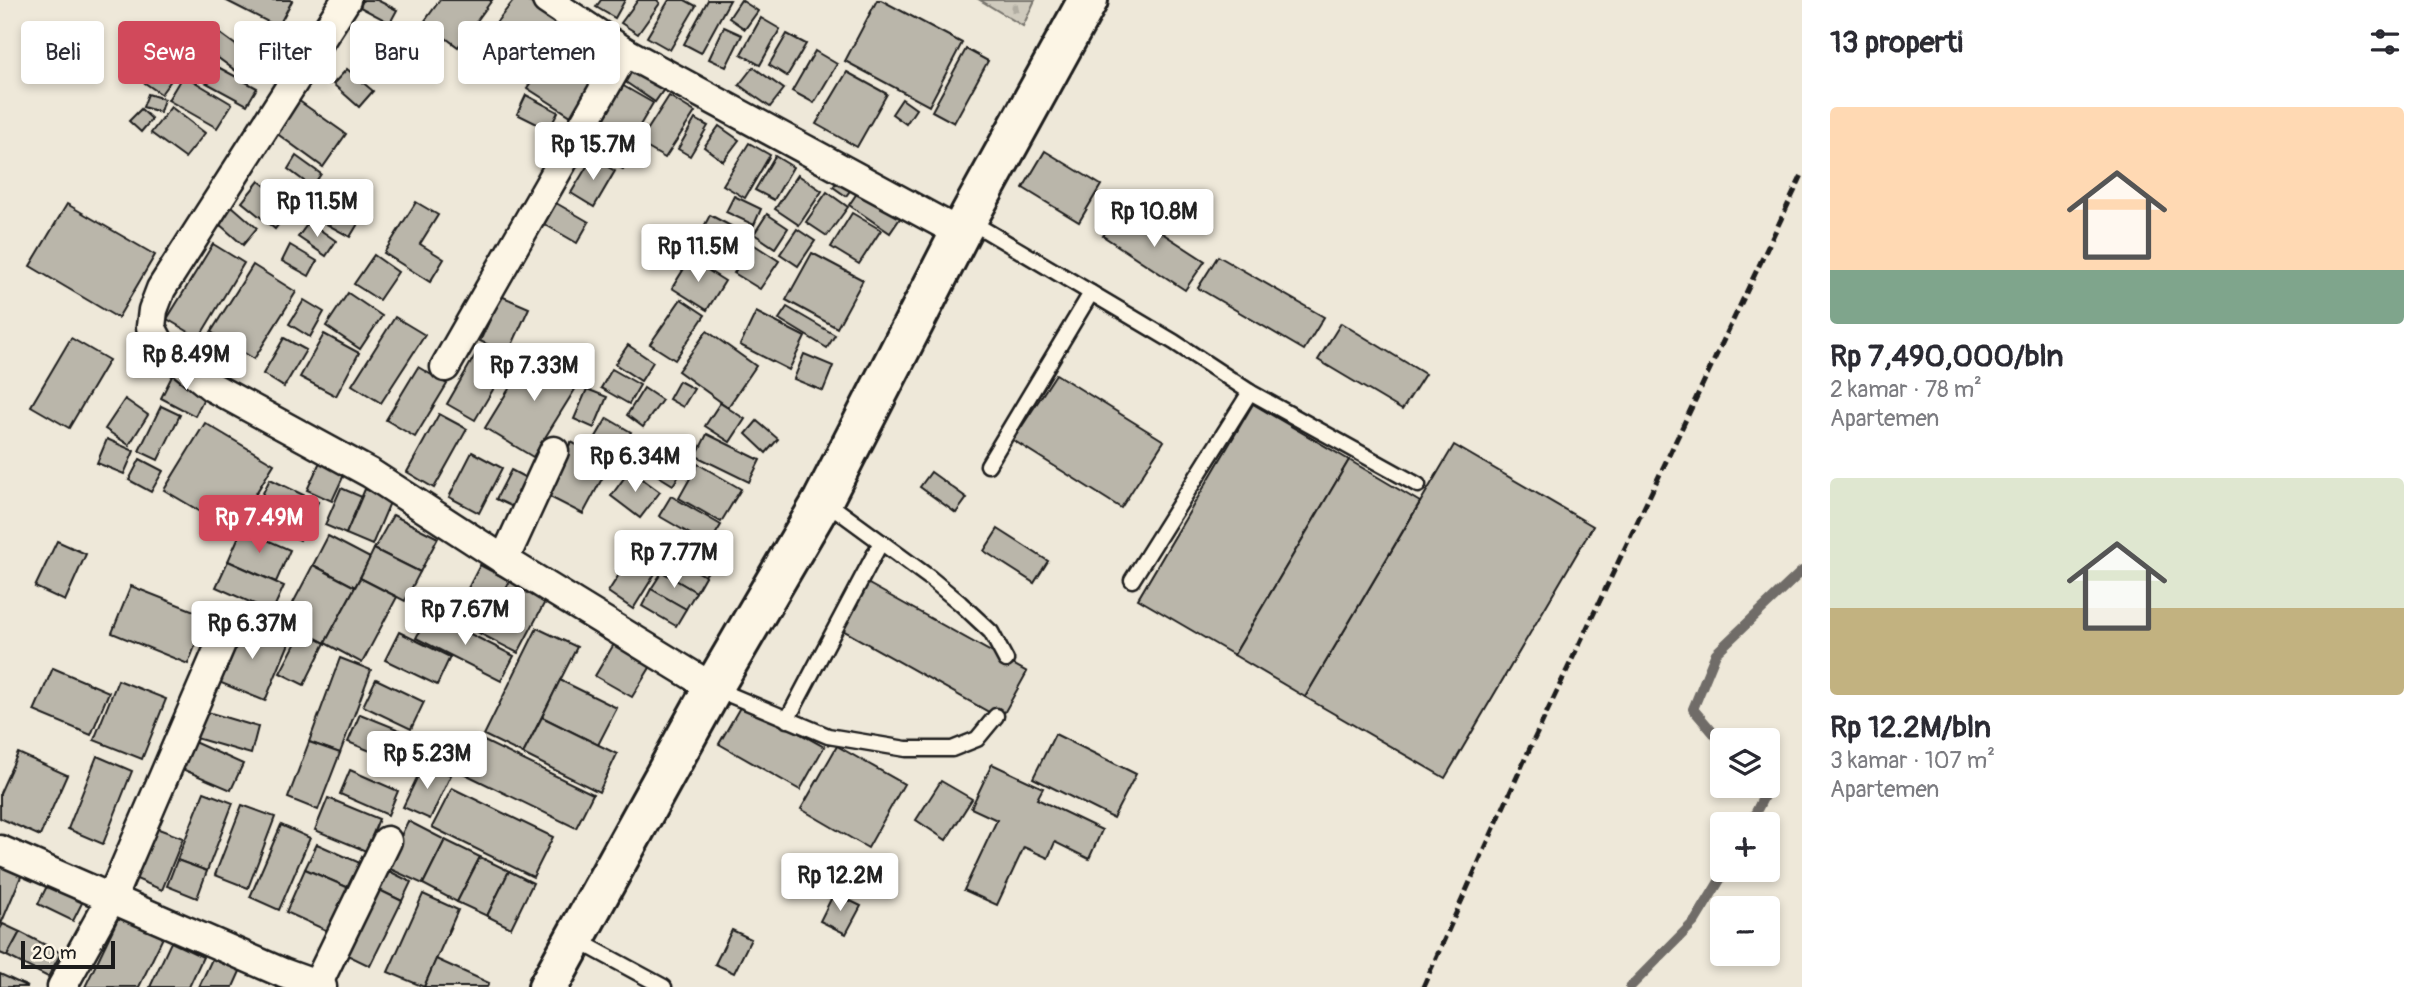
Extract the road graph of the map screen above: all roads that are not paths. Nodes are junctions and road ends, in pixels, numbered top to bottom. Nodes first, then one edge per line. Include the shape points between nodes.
1 (346, 0) edge
2 (547, 0) edge
3 (1088, 0) edge
4 (625, 52) junction
5 (963, 226) junction
6 (1091, 293) junction
7 (445, 368) dead end
8 (1250, 392) junction
9 (554, 451) dead end
10 (988, 465) dead end
11 (1418, 485) dead end
12 (823, 500) junction
13 (881, 542) junction
14 (504, 560) junction
15 (1132, 580) dead end
16 (222, 641) dead end
17 (1006, 660) dead end
18 (713, 688) junction
19 (996, 716) dead end
20 (787, 720) junction
21 (387, 841) dead end
22 (0, 850) edge
23 (111, 897) junction
24 (576, 939) junction
25 (280, 980) edge
26 (320, 986) edge
27 (62, 987) edge
28 (548, 987) edge
29 (664, 987) edge

1 - 14 street via 161,289 151,327 161,346 212,387 370,473
2 - 4 street
3 - 5 highway
4 - 5 street
4 - 7 street
5 - 6 lane
5 - 12 highway
6 - 8 lane
6 - 10 lane
8 - 11 lane
8 - 15 lane
9 - 14 street
12 - 13 lane
12 - 18 highway
13 - 17 lane via 991,632
13 - 20 lane
14 - 18 street
16 - 23 street
18 - 20 lane
18 - 24 highway
19 - 20 lane via 977,739 952,749 864,743 828,736
21 - 26 street
22 - 23 street
23 - 25 street
23 - 27 street
24 - 28 highway
24 - 29 lane
25 - 26 street

